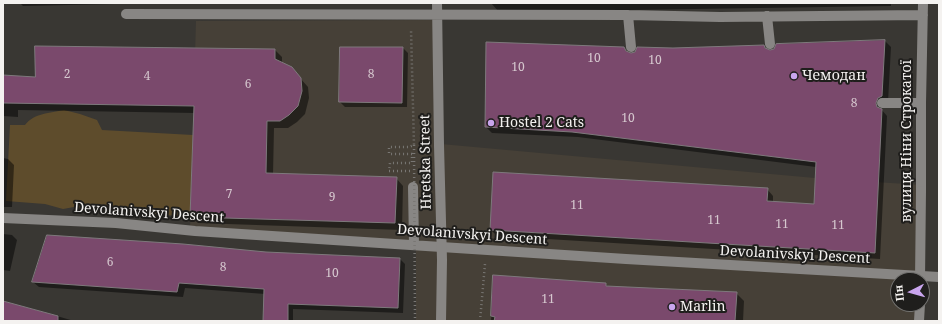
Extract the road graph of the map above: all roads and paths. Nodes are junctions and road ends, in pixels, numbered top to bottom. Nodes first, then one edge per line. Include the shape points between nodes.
1 (437, 3) edge
2 (923, 3) edge
3 (126, 14) dead end
4 (410, 15) junction
5 (437, 15) junction
6 (628, 15) junction
7 (923, 15) junction
8 (767, 16) junction
9 (770, 44) dead end
10 (631, 47) dead end
11 (882, 103) dead end
12 (921, 103) junction
13 (414, 145) junction
14 (413, 187) joint
15 (3, 218) edge
16 (414, 245) junction
17 (486, 250) junction
18 (920, 272) edge
19 (939, 277) edge
20 (415, 321) edge
21 (441, 321) edge
22 (480, 321) edge

1 - 5 street, Hretska Street
2 - 7 street, вулиця Ніни Строкатої
3 - 4 street
4 - 5 street
4 - 13 path
5 - 6 street
5 - 21 street, Hretska Street, bridge
6 - 8 street
6 - 10 street
7 - 8 street
7 - 12 street, вулиця Ніни Строкатої
8 - 9 street
11 - 12 street
12 - 18 street, вулиця Ніни Строкатої, bridge
13 - 14 path via 389,147 389,154 412,154 412,163 390,163 389,171 413,171
13 - 20 path, bridge
14 - 16 street
15 - 16 street, Devolanivskyi Descent via 116,223
16 - 17 street, Devolanivskyi Descent
17 - 19 street, Devolanivskyi Descent
17 - 22 path

